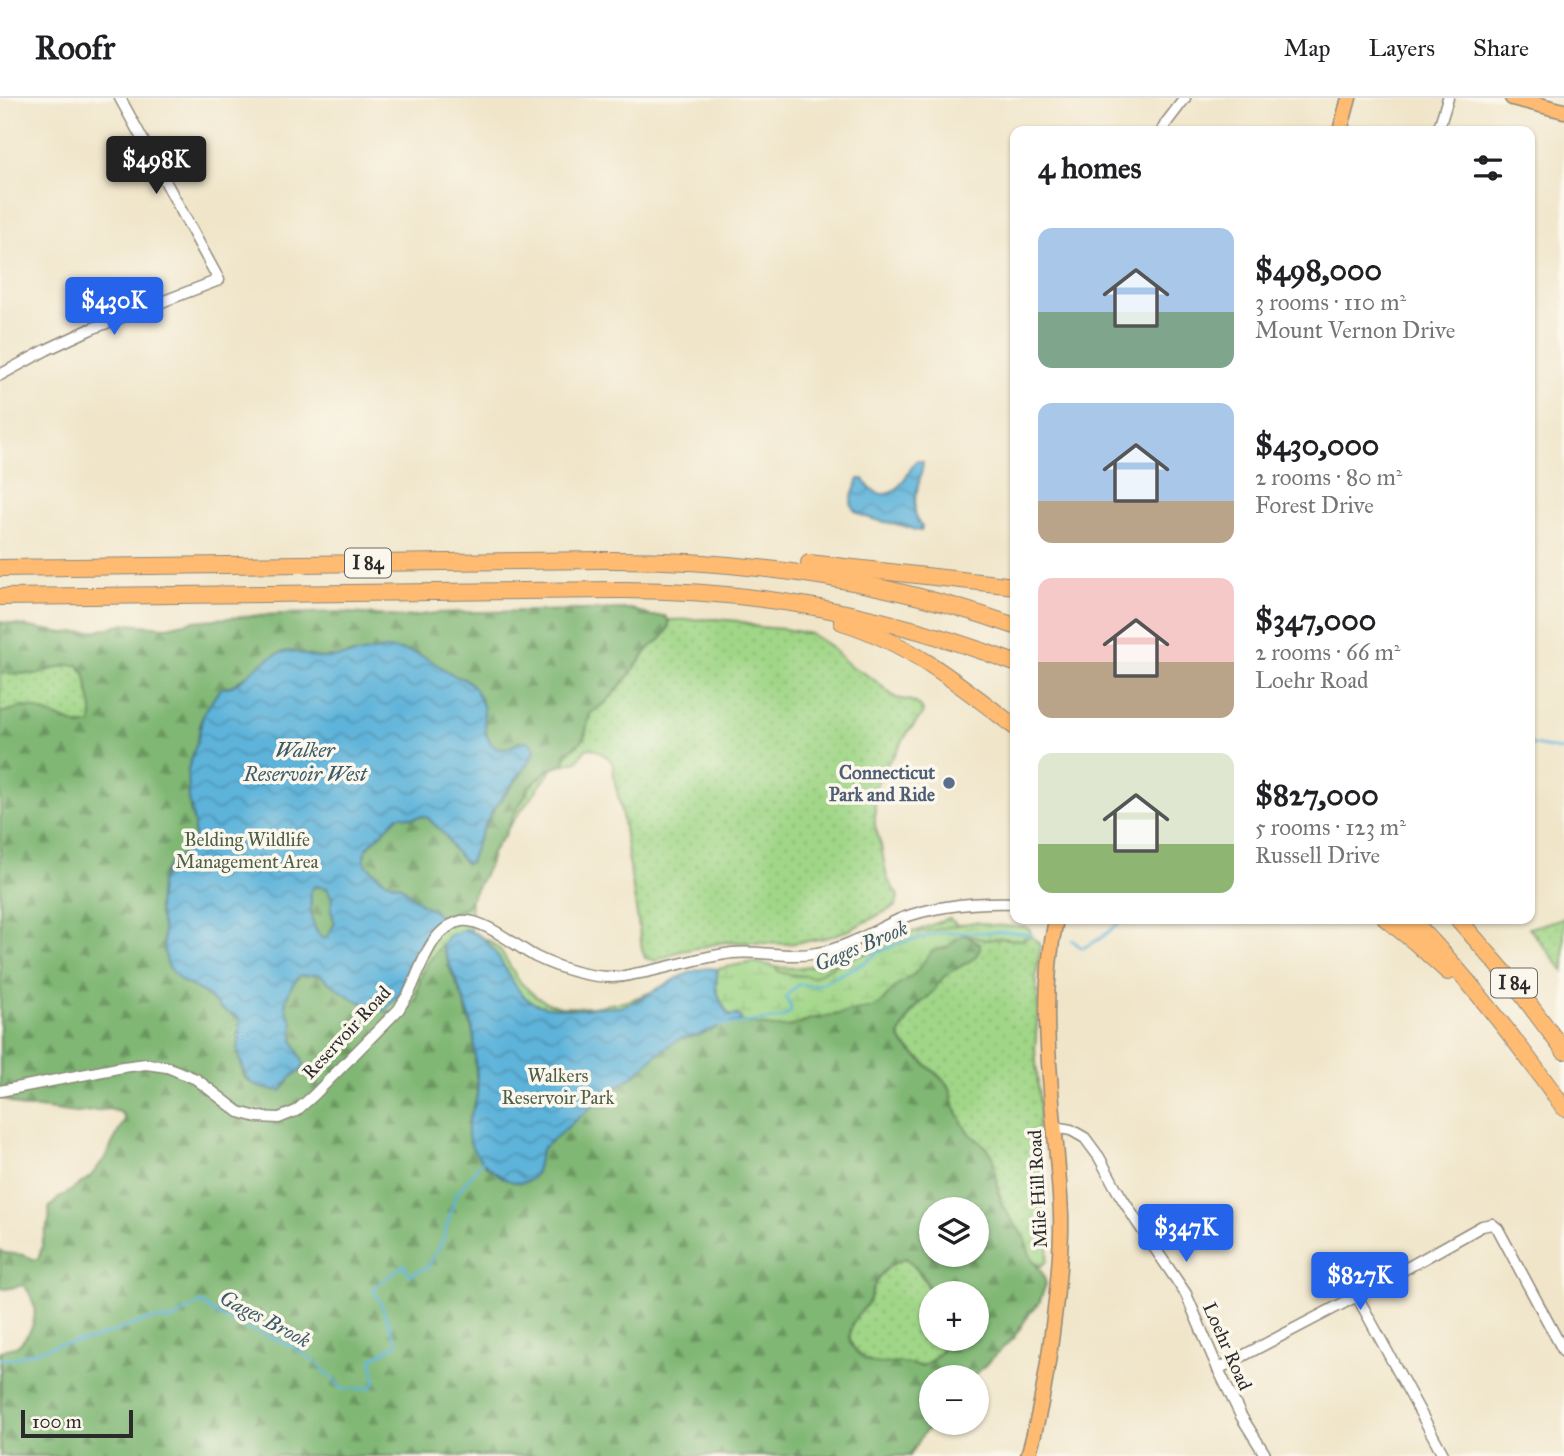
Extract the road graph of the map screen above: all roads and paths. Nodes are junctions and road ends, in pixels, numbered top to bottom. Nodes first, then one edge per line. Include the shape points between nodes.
1 (120, 98) edge
2 (1185, 98) edge
3 (1349, 98) edge
4 (1448, 98) edge
5 (1512, 98) edge
6 (1564, 111) edge
7 (1164, 126) edge
8 (1341, 126) edge
9 (1440, 126) edge
10 (0, 375) edge
11 (736, 564) junction
12 (0, 568) edge
13 (1010, 585) edge
14 (0, 597) edge
15 (791, 603) junction
16 (1010, 624) edge
17 (1010, 661) edge
18 (1010, 723) edge
19 (1010, 904) edge
20 (1055, 924) edge
21 (1392, 924) edge
22 (1416, 924) edge
23 (1462, 924) edge
24 (1512, 1035) junction
25 (1564, 1051) edge
26 (0, 1091) edge
27 (1564, 1108) edge
28 (1054, 1127) junction
29 (1357, 1296) junction
30 (1564, 1352) edge
31 (1218, 1369) junction
32 (1028, 1456) edge
33 (1266, 1456) edge
34 (1444, 1456) edge

1 - 10 street via 219,279 90,329
2 - 7 street
3 - 8 main road
4 - 9 street
5 - 6 main road
11 - 12 highway, I 84 via 601,559
11 - 13 highway via 775,559
11 - 16 highway, I 84 via 870,584
14 - 15 highway, I 84 via 631,590
15 - 17 highway, I 84 via 921,631
15 - 18 highway via 901,646
19 - 26 street, Reservoir Road via 985,902 918,913 817,953 733,953 616,977 551,964 486,926 466,920 445,930 429,947 399,1009 314,1095 279,1118 239,1112 196,1079 146,1064
20 - 28 main road, Mile Hill Road via 1046,1016
21 - 24 highway via 1435,960 1490,1020
22 - 24 highway, I 84
23 - 25 highway, I 84 via 1519,989
24 - 27 highway, I 84
28 - 31 street, Loehr Road via 1071,1130 1092,1147 1186,1294
28 - 32 main road, Mile Hill Road via 1060,1255 1046,1383
29 - 30 street via 1492,1224
29 - 31 street
29 - 34 street
31 - 33 street, Loehr Road

